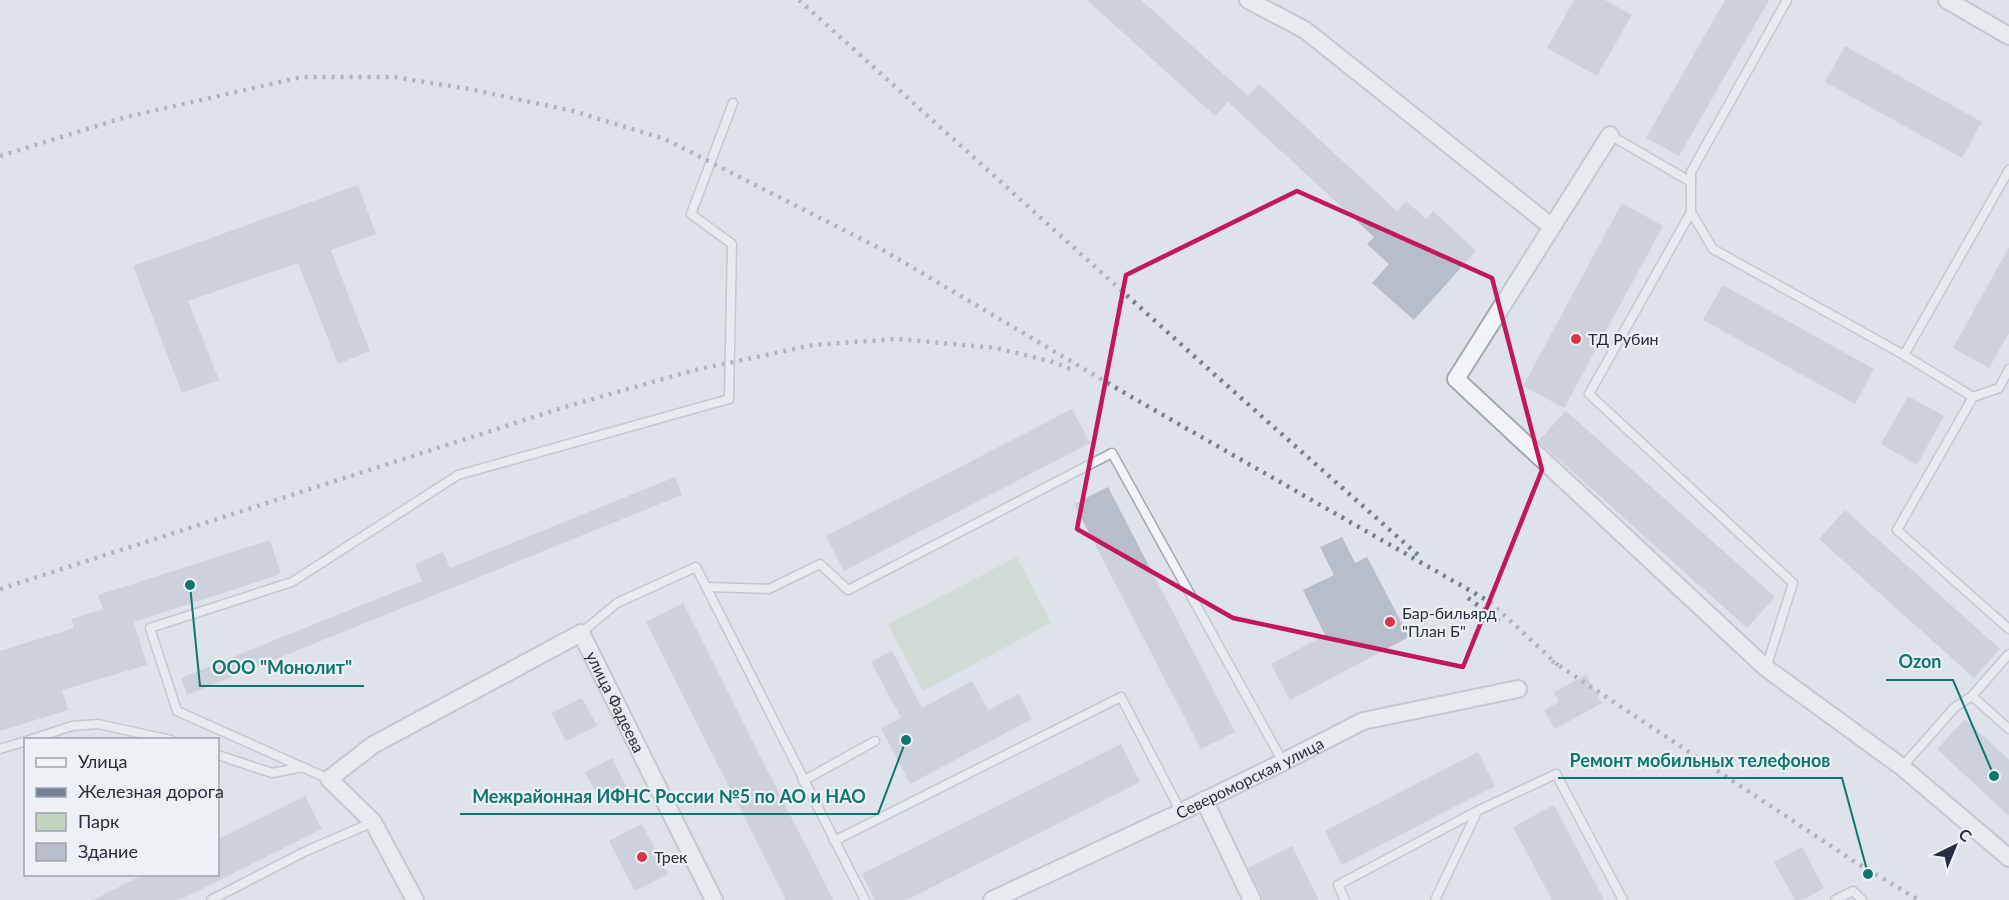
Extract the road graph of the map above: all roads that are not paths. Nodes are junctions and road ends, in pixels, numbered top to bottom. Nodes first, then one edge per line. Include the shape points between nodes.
1 (1248, 0) edge
2 (1787, 0) edge
3 (1947, 0) edge
4 (2009, 36) edge
5 (733, 103) dead end
6 (1610, 135) joint
7 (2009, 170) edge
8 (1691, 182) junction
9 (1691, 212) junction
10 (1552, 227) junction
11 (1904, 355) junction
12 (2009, 369) edge
13 (1973, 397) junction
14 (706, 587) junction
15 (2009, 629) edge
16 (581, 633) junction
17 (2009, 654) edge
18 (1766, 668) junction
19 (1518, 689) dead end
20 (1972, 696) junction
21 (2009, 729) edge
22 (33, 738) edge
23 (162, 738) edge
24 (24, 741) edge
25 (876, 741) dead end
26 (0, 749) edge
27 (219, 755) edge
28 (1284, 762) junction
29 (303, 767) junction
30 (1902, 767) junction
31 (329, 779) junction
32 (803, 781) junction
33 (1204, 800) junction
34 (1181, 812) junction
35 (1477, 812) junction
36 (373, 822) junction
37 (834, 841) junction
38 (2009, 858) edge
39 (211, 900) edge
40 (415, 900) edge
41 (714, 900) edge
42 (865, 900) edge
43 (992, 900) edge
44 (1252, 900) edge
45 (1345, 900) edge
46 (1435, 900) edge
47 (1623, 900) edge
48 (1835, 900) edge
49 (1862, 900) edge

1 - 10 street via 1305,30
2 - 8 lane via 1691,172
3 - 4 street
5 - 29 lane via 691,213 732,244 729,399 458,475 292,582 150,628 177,711
6 - 8 lane
6 - 10 street
7 - 11 lane
8 - 9 lane
9 - 11 lane via 1713,249
9 - 18 lane via 1589,394 1793,583
10 - 18 street via 1456,379
11 - 13 lane
12 - 13 lane via 1999,388
13 - 15 lane via 1897,530
14 - 16 lane via 696,567 617,603
14 - 28 lane via 769,589 820,564 848,590 1112,453
14 - 32 lane
16 - 31 street via 373,745
16 - 41 street, улица Фадеева
17 - 20 lane
18 - 30 street
19 - 28 street, Североморская улица via 1362,721
20 - 21 lane
20 - 30 lane via 1955,707
22 - 23 lane via 72,726 98,724
24 - 26 lane
25 - 32 lane
27 - 29 lane via 272,773
28 - 33 street, Североморская улица
29 - 31 lane
30 - 38 street
31 - 36 street
32 - 37 lane
33 - 34 street, Североморская улица
33 - 44 street
34 - 37 lane via 1121,697
34 - 43 street, Североморская улица
35 - 45 lane via 1338,885
35 - 46 lane
35 - 47 lane via 1556,774
36 - 39 lane
36 - 40 street
37 - 42 lane
48 - 49 lane via 1853,891

